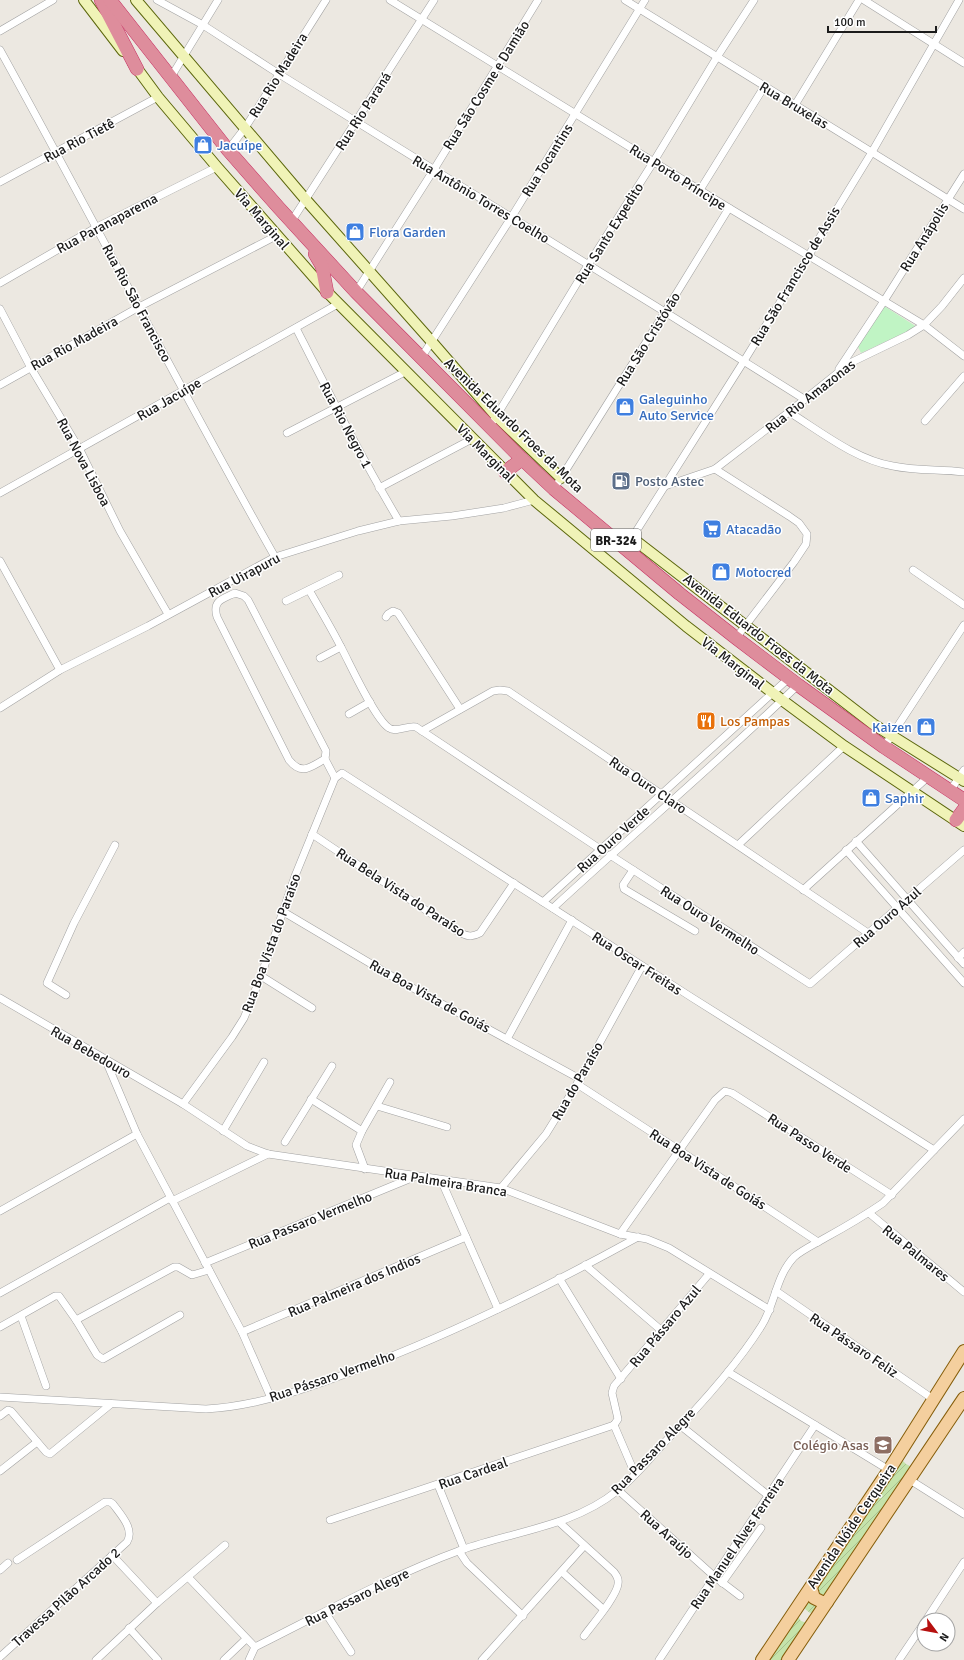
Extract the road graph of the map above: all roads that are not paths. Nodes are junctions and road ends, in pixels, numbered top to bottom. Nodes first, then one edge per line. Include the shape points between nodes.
1 (53, 0) edge
2 (84, 0) edge
3 (101, 0) edge
4 (110, 0) edge
5 (136, 0) edge
6 (157, 0) edge
7 (218, 0) edge
8 (326, 0) edge
9 (390, 0) edge
10 (434, 0) edge
11 (538, 0) edge
12 (625, 0) edge
13 (645, 0) edge
14 (754, 0) edge
15 (859, 0) edge
16 (864, 0) edge
17 (959, 0) edge
18 (639, 9) junction
19 (422, 20) junction
20 (203, 25) junction
21 (0, 31) edge
22 (933, 43) junction
23 (0, 50) edge
24 (184, 55) junction
25 (717, 56) junction
26 (964, 63) edge
27 (498, 66) junction
28 (137, 69) junction
29 (279, 74) junction
30 (171, 77) junction
31 (764, 87) junction
32 (158, 97) junction
33 (795, 105) junction
34 (575, 114) junction
35 (356, 122) junction
36 (245, 128) junction
37 (228, 150) junction
38 (57, 152) junction
39 (872, 152) junction
40 (654, 161) junction
41 (216, 167) junction
42 (433, 171) junction
43 (964, 174) edge
44 (0, 182) edge
45 (700, 190) junction
46 (948, 199) junction
47 (306, 200) junction
48 (728, 208) junction
49 (964, 209) edge
50 (511, 218) junction
51 (291, 222) junction
52 (97, 227) junction
53 (276, 236) junction
54 (305, 237) junction
55 (808, 255) junction
56 (588, 265) junction
57 (370, 271) junction
58 (964, 278) edge
59 (0, 283) edge
60 (327, 292) junction
61 (356, 292) junction
62 (884, 300) junction
63 (338, 304) junction
64 (139, 307) junction
65 (0, 310) edge
66 (665, 312) junction
67 (924, 325) junction
68 (296, 328) junction
69 (432, 342) junction
70 (964, 356) edge
71 (421, 358) junction
72 (744, 361) junction
73 (31, 368) junction
74 (405, 372) junction
75 (836, 373) junction
76 (964, 376) edge
77 (0, 385) edge
78 (183, 390) junction
79 (804, 399) junction
80 (336, 407) junction
81 (789, 412) junction
82 (493, 421) junction
83 (925, 421) dead end
84 (287, 433) dead end
85 (472, 439) junction
86 (80, 450) junction
87 (522, 459) junction
88 (715, 469) junction
89 (505, 472) junction
90 (964, 472) edge
91 (557, 483) junction
92 (665, 486) junction
93 (379, 488) junction
94 (0, 493) edge
95 (534, 500) junction
96 (399, 521) junction
97 (629, 543) junction
98 (275, 557) junction
99 (0, 561) edge
100 (913, 570) dead end
101 (339, 575) dead end
102 (309, 590) junction
103 (286, 601) dead end
104 (964, 605) edge
105 (168, 614) junction
106 (386, 617) dead end
107 (964, 625) edge
108 (745, 626) junction
109 (736, 638) junction
110 (341, 647) junction
111 (320, 658) dead end
112 (60, 670) junction
113 (793, 682) junction
114 (772, 693) junction
115 (782, 700) junction
116 (370, 702) junction
117 (0, 708) edge
118 (460, 709) junction
119 (349, 714) dead end
120 (422, 731) junction
121 (891, 736) junction
122 (844, 746) junction
123 (884, 747) junction
124 (325, 759) junction
125 (962, 776) edge
126 (928, 777) junction
127 (335, 778) junction
128 (913, 791) junction
129 (950, 791) junction
130 (662, 794) junction
131 (964, 800) edge
132 (672, 801) junction
133 (964, 809) edge
134 (960, 823) edge
135 (312, 834) junction
136 (856, 841) junction
137 (116, 845) dead end
138 (738, 845) junction
139 (600, 849) junction
140 (846, 850) junction
141 (964, 850) edge
142 (610, 855) junction
143 (633, 870) junction
144 (514, 883) junction
145 (803, 890) junction
146 (907, 899) junction
147 (543, 902) junction
148 (553, 908) junction
149 (897, 908) junction
150 (282, 911) junction
151 (572, 920) junction
152 (695, 931) dead end
153 (868, 933) junction
154 (964, 952) edge
155 (958, 958) junction
156 (964, 964) edge
157 (642, 966) junction
158 (261, 976) junction
159 (964, 982) edge
160 (810, 984) joint
161 (66, 996) dead end
162 (0, 998) edge
163 (312, 1008) dead end
164 (507, 1039) junction
165 (106, 1061) junction
166 (264, 1062) dead end
167 (332, 1066) dead end
168 (578, 1081) junction
169 (390, 1082) dead end
170 (311, 1099) junction
171 (182, 1104) junction
172 (377, 1106) junction
173 (964, 1119) edge
174 (447, 1127) dead end
175 (223, 1131) junction
176 (362, 1131) junction
177 (138, 1134) junction
178 (285, 1142) dead end
179 (679, 1150) junction
180 (934, 1150) junction
181 (268, 1154) junction
182 (365, 1169) junction
183 (415, 1177) junction
184 (441, 1180) junction
185 (501, 1188) junction
186 (892, 1195) junction
187 (171, 1199) junction
188 (0, 1211) edge
189 (869, 1213) junction
190 (620, 1234) junction
191 (466, 1237) junction
192 (638, 1237) junction
193 (818, 1242) junction
194 (205, 1263) junction
195 (585, 1265) junction
196 (209, 1270) junction
197 (709, 1274) junction
198 (559, 1278) junction
199 (776, 1291) junction
200 (0, 1292) edge
201 (964, 1292) edge
202 (498, 1309) junction
203 (770, 1310) junction
204 (180, 1315) dead end
205 (21, 1316) junction
206 (76, 1320) junction
207 (0, 1327) edge
208 (662, 1330) junction
209 (242, 1332) junction
210 (964, 1351) edge
211 (728, 1372) junction
212 (621, 1379) junction
213 (46, 1386) dead end
214 (0, 1397) edge
215 (271, 1398) junction
216 (964, 1398) edge
217 (933, 1399) junction
218 (111, 1404) junction
219 (0, 1416) edge
220 (614, 1425) junction
221 (815, 1425) junction
222 (681, 1426) junction
223 (37, 1442) junction
224 (889, 1470) junction
225 (0, 1471) edge
226 (635, 1474) junction
227 (910, 1480) junction
228 (438, 1485) junction
229 (618, 1490) junction
230 (769, 1496) junction
231 (964, 1514) edge
232 (330, 1520) dead end
233 (559, 1522) junction
234 (761, 1528) dead end
235 (225, 1544) dead end
236 (584, 1546) junction
237 (461, 1550) junction
238 (112, 1555) junction
239 (17, 1560) dead end
240 (964, 1562) edge
241 (8, 1563) dead end
242 (0, 1570) edge
243 (562, 1572) junction
244 (188, 1577) junction
245 (715, 1577) junction
246 (722, 1583) junction
247 (811, 1588) junction
248 (740, 1596) dead end
249 (827, 1602) junction
250 (157, 1603) junction
251 (603, 1609) junction
252 (325, 1612) junction
253 (931, 1612) edge
254 (523, 1616) junction
255 (129, 1628) junction
256 (916, 1635) edge
257 (584, 1636) dead end
258 (246, 1639) junction
259 (255, 1647) junction
260 (351, 1652) dead end
261 (0, 1657) edge
262 (790, 1659) edge
263 (96, 1660) edge
264 (158, 1660) edge
265 (224, 1660) edge
266 (249, 1660) edge
267 (482, 1660) edge
268 (659, 1660) edge
269 (762, 1660) edge
270 (900, 1660) edge

1 - 21 street
2 - 28 street, Via Marginal
3 - 28 highway
4 - 30 highway, Avenida Eduardo Froes da Mota / BR-324
5 - 24 street
6 - 20 street, Rua Antônio Torres Coelho
7 - 20 street
8 - 29 street, Rua Rio Madeira
9 - 19 street, Rua Porto Príncipe
10 - 19 street, Rua Rio Paraná
11 - 27 street, Rua São Cosme e Damião
12 - 18 street, Rua Bruxelas
13 - 18 street, Rua Tocantins
14 - 25 street, Rua Santo Expedito
15 - 33 street
16 - 22 street
17 - 22 street, Rua São Francisco de Assis
18 - 25 street, Rua Bruxelas
18 - 34 street, Rua Tocantins
19 - 27 street, Rua Porto Príncipe
19 - 35 street, Rua Rio Paraná
20 - 24 street
20 - 29 street, Rua Antônio Torres Coelho
22 - 26 street
22 - 39 street, Rua São Francisco de Assis
23 - 38 street, Rua Rio São Francisco
24 - 30 street
24 - 36 street
25 - 31 street, Rua Bruxelas
25 - 40 street, Rua Santo Expedito
27 - 34 street, Rua Porto Príncipe
27 - 42 street, Rua São Cosme e Damião
28 - 32 street, Via Marginal
29 - 35 street, Rua Antônio Torres Coelho
29 - 36 street, Rua Rio Madeira
30 - 37 highway, Avenida Eduardo Froes da Mota / BR-324
31 - 33 street, Rua Bruxelas
31 - 45 street
32 - 38 street, Rua Rio Tietê
32 - 41 street, Via Marginal
33 - 39 street, Rua Bruxelas
34 - 40 street, Rua Porto Príncipe
34 - 50 street, Rua Tocantins
35 - 42 street, Rua Antônio Torres Coelho
35 - 47 street, Rua Rio Paraná
36 - 37 street, Rua Rio Madeira
36 - 47 street
37 - 51 highway, Avenida Eduardo Froes da Mota / BR-324
38 - 44 street, Rua Rio Tietê
38 - 52 street, Rua Rio São Francisco
39 - 46 street, Rua Bruxelas
39 - 55 street, Rua São Francisco de Assis
40 - 45 street, Rua Porto Príncipe
40 - 56 street, Rua Santo Expedito
41 - 52 street, Rua Paranaparema
41 - 53 street, Via Marginal
42 - 50 street, Rua Antônio Torres Coelho
42 - 57 street, Rua São Cosme e Damião
43 - 46 street, Rua Anápolis
45 - 48 street, Rua Porto Príncipe
46 - 49 street, Rua Bruxelas
46 - 62 street, Rua Anápolis
47 - 51 street, Rua Rio Paraná
47 - 57 street
48 - 55 street, Rua Porto Príncipe
48 - 66 street, Rua São Cristóvão
50 - 56 street, Rua Antônio Torres Coelho
50 - 69 street, Rua Tocantins
51 - 54 highway, Avenida Eduardo Froes da Mota / BR-324
52 - 59 street, Rua Paranaparema
52 - 64 street, Rua Rio São Francisco
53 - 60 street, Via Marginal
53 - 64 street, Rua Rio Madeira
54 - 60 highway via 322,266
54 - 61 highway, Avenida Eduardo Froes da Mota / BR-324
55 - 62 street, Rua Porto Príncipe
55 - 72 street, Rua São Francisco de Assis
56 - 66 street, Rua Antônio Torres Coelho
56 - 82 street, Rua Santo Expedito
57 - 61 street, Rua São Cosme e Damião
57 - 69 street
58 - 67 street, Rua Rio Amazonas
60 - 63 street, Via Marginal
61 - 71 highway, Avenida Eduardo Froes da Mota / BR-324
62 - 67 street, Rua Porto Príncipe
62 - 75 street, Rua Anápolis
63 - 68 street, Rua Jacuípe
63 - 74 street, Via Marginal
64 - 73 street, Rua Rio Madeira
64 - 78 street, Rua Rio São Francisco
65 - 73 street, Rua Nova Lisboa
66 - 72 street, Rua Antônio Torres Coelho
66 - 91 street, Rua São Cristóvão
67 - 70 street, Rua Porto Príncipe
67 - 75 street, Rua Rio Amazonas via 850,362
68 - 78 street, Rua Jacuípe
68 - 80 street, Rua Rio Negro 1
69 - 71 street, Rua Tocantins
69 - 82 street
71 - 82 highway, Avenida Eduardo Froes da Mota / BR-324
72 - 79 street, Rua Antônio Torres Coelho
72 - 92 street, Rua São Francisco de Assis
73 - 77 street, Rua Rio Madeira
73 - 86 street, Rua Nova Lisboa
74 - 80 street
74 - 85 street, Via Marginal
75 - 79 street, Rua Rio Amazonas
76 - 83 street
78 - 86 street, Rua Jacuípe
78 - 98 street, Rua Rio São Francisco
79 - 81 street, Rua Rio Amazonas
80 - 84 street
80 - 93 street, Rua Rio Negro 1
81 - 88 street, Rua Rio Amazonas
81 - 90 street via 876,462 907,468
82 - 87 highway, Avenida Eduardo Froes da Mota / BR-324
82 - 91 street
85 - 89 street, Via Marginal
85 - 93 street
86 - 94 street, Rua Jacuípe
86 - 105 street, Rua Nova Lisboa via 120,531
87 - 89 highway
87 - 91 highway, Avenida Eduardo Froes da Mota / BR-324
88 - 92 street, Rua Rio Amazonas
88 - 108 street via 799,523 807,534 806,544 794,562
89 - 95 street, Via Marginal
91 - 97 highway, Avenida Eduardo Froes da Mota / BR-324
92 - 97 street, Rua São Francisco de Assis
93 - 96 street, Rua Rio Negro 1
95 - 96 street, Rua Uirapuru via 504,508
95 - 114 street, Via Marginal via 680,622
96 - 98 street, Rua Uirapuru
97 - 108 street
97 - 109 highway, Avenida Eduardo Froes da Mota / BR-324
98 - 105 street, Rua Uirapuru
99 - 112 street
100 - 104 street
101 - 102 street
102 - 103 street
102 - 110 street
105 - 112 street, Rua Uirapuru
106 - 118 street via 390,612 398,613
107 - 121 street
108 - 109 street
108 - 121 street
109 - 113 highway, Avenida Eduardo Froes da Mota / BR-324
110 - 111 street
110 - 116 street
112 - 117 street, Rua Uirapuru
113 - 114 street, Rua Ouro Verde
113 - 115 street, Rua Ouro Verde
113 - 123 highway, Avenida Eduardo Froes da Mota / BR-324
114 - 115 street, Via Marginal
114 - 130 street, Rua Ouro Verde
115 - 122 street, Via Marginal
115 - 132 street, Rua Ouro Verde
116 - 119 street
116 - 120 street via 389,728 396,730 412,726
118 - 120 street, Rua Ouro Claro
118 - 130 street, Rua Ouro Claro via 492,691 508,691
120 - 139 street
121 - 123 street
121 - 125 street
122 - 128 street, Via Marginal
122 - 138 street
123 - 126 highway, Avenida Eduardo Froes da Mota / BR-324
124 - 124 street via 324,746 248,600 235,593 221,600 215,606 217,617 289,760 302,770
124 - 127 street
125 - 129 street
126 - 128 street
126 - 129 highway, Avenida Eduardo Froes da Mota / BR-324
127 - 135 street, Rua Boa Vista do Paraíso
127 - 144 street, Rua Oscar Freitas via 342,773
128 - 134 street, Via Marginal
128 - 136 street
129 - 131 highway, Avenida Eduardo Froes da Mota / BR-324
130 - 132 street, Rua Ouro Claro
130 - 139 street, Rua Ouro Verde
132 - 138 street, Rua Ouro Claro
132 - 142 street, Rua Ouro Verde
133 - 134 highway
135 - 144 street, Rua Bela Vista do Paraíso via 466,936 480,933
135 - 150 street, Rua Boa Vista do Paraíso
136 - 140 street
136 - 146 street
137 - 161 street via 74,923 47,983
138 - 145 street, Rua Ouro Claro
139 - 147 street, Rua Ouro Verde
140 - 145 street
140 - 149 street
141 - 146 street, Rua Ouro Azul
142 - 143 street, Rua Ouro Vermelho
142 - 148 street, Rua Ouro Verde
143 - 152 street via 623,885 624,889
143 - 160 street, Rua Ouro Vermelho
144 - 147 street, Rua Oscar Freitas
145 - 153 street, Rua Ouro Claro
146 - 149 street, Rua Ouro Azul
146 - 155 street
147 - 148 street, Rua Oscar Freitas
148 - 151 street, Rua Oscar Freitas
149 - 153 street, Rua Ouro Azul
149 - 159 street
150 - 158 street, Rua Boa Vista do Paraíso
150 - 164 street, Rua Boa Vista de Goiás via 400,981
151 - 157 street, Rua Oscar Freitas
151 - 164 street
153 - 160 street, Rua Ouro Azul
154 - 155 street
155 - 156 street
157 - 168 street, Rua do Paraíso
157 - 180 street, Rua Oscar Freitas
158 - 163 street
158 - 171 street, Rua Boa Vista do Paraíso via 246,1013 232,1037
162 - 165 street, Rua Bebedouro
164 - 168 street, Rua Boa Vista de Goiás
165 - 171 street, Rua Bebedouro
165 - 177 street
166 - 175 street
167 - 170 street
168 - 179 street, Rua Boa Vista de Goiás
168 - 185 street, Rua do Paraíso via 546,1134
169 - 172 street
170 - 176 street
170 - 178 street
171 - 175 street, Rua Palmeira Branca
172 - 174 street
172 - 176 street
173 - 180 street, Rua Passaro Alegre
175 - 181 street, Rua Palmeira Branca via 247,1146
176 - 182 street via 356,1147
177 - 187 street
177 - 188 street
179 - 186 street, Rua Passo Verde via 715,1100 728,1091
179 - 190 street
179 - 193 street, Rua Boa Vista de Goiás
180 - 186 street, Rua Passaro Alegre
181 - 182 street, Rua Palmeira Branca
181 - 187 street
182 - 183 street, Rua Palmeira Branca
183 - 184 street, Rua Palmeira Branca
183 - 194 street, Rua Passaro Vermelho
184 - 185 street, Rua Palmeira Branca
184 - 191 street
185 - 190 street, Rua Palmeira Branca
186 - 189 street, Rua Passaro Alegre
187 - 194 street
187 - 200 street
189 - 193 street, Rua Passaro Alegre
189 - 201 street, Rua Palmares
190 - 192 street, Rua Palmeira Branca
191 - 202 street
191 - 209 street, Rua Palmeira dos Indios
192 - 195 street, Rua Pássaro Vermelho
192 - 197 street, Rua Palmeira Branca via 669,1248
193 - 199 street, Rua Passaro Alegre via 795,1256 785,1268
194 - 196 street
195 - 198 street, Rua Pássaro Vermelho
195 - 208 street
196 - 206 street via 192,1275 174,1267
196 - 209 street
197 - 203 street, Rua Palmeira Branca
197 - 208 street, Rua Pássaro Azul
198 - 202 street, Rua Pássaro Vermelho
198 - 212 street
199 - 203 street, Rua Passaro Alegre
199 - 217 street, Rua Pássaro Feliz
202 - 215 street, Rua Pássaro Vermelho via 402,1353
203 - 211 street, Rua Passaro Alegre via 756,1335
204 - 206 street via 103,1359 97,1356
205 - 206 street via 58,1296
205 - 207 street
205 - 213 street
208 - 212 street, Rua Pássaro Azul
209 - 215 street
210 - 217 main road, Avenida Nóide Cerqueira
211 - 221 street
211 - 222 street, Rua Passaro Alegre
212 - 220 street, Rua Pássaro Azul via 612,1389 618,1419
214 - 218 street, Rua Pássaro Vermelho
215 - 218 street, Rua Pássaro Vermelho via 236,1406 206,1409
216 - 227 main road, Avenida Nóide Cerqueira
217 - 224 main road, Avenida Nóide Cerqueira
218 - 223 street via 51,1454
219 - 223 street via 11,1410
220 - 226 street
220 - 228 street, Rua Cardeal
221 - 224 street
221 - 230 street, Rua Manuel Alves Ferreira
222 - 226 street, Rua Passaro Alegre
222 - 230 street
223 - 225 street
224 - 247 main road, Avenida Nóide Cerqueira
226 - 229 street, Rua Passaro Alegre
227 - 231 street
227 - 249 main road, Avenida Nóide Cerqueira
228 - 232 street, Rua Cardeal
228 - 237 street
229 - 233 street, Rua Passaro Alegre via 597,1506
229 - 245 street, Rua Araújo
230 - 245 street, Rua Manuel Alves Ferreira
233 - 236 street
233 - 237 street, Rua Passaro Alegre
234 - 246 street
235 - 244 street
236 - 243 street
236 - 251 street via 617,1577 617,1588
237 - 252 street, Rua Passaro Alegre via 386,1581
237 - 254 street via 467,1563
238 - 239 street, Travessa Pilão Arcado 2 via 127,1542 130,1530 113,1504 108,1501
238 - 250 street
238 - 261 street, Travessa Pilão Arcado 2
240 - 253 street
241 - 242 street
243 - 251 street
243 - 254 street
244 - 250 street
244 - 258 street
245 - 246 street, Rua Araújo
245 - 268 street, Rua Manuel Alves Ferreira
246 - 248 street, Rua Araújo
247 - 249 main road via 814,1598
247 - 269 main road, Avenida Nóide Cerqueira
249 - 262 main road, Avenida Nóide Cerqueira
250 - 255 street
251 - 257 street
252 - 259 street, Rua Passaro Alegre
252 - 260 street
254 - 267 street
255 - 263 street
255 - 264 street
256 - 270 street
258 - 259 street
258 - 265 street
259 - 266 street

